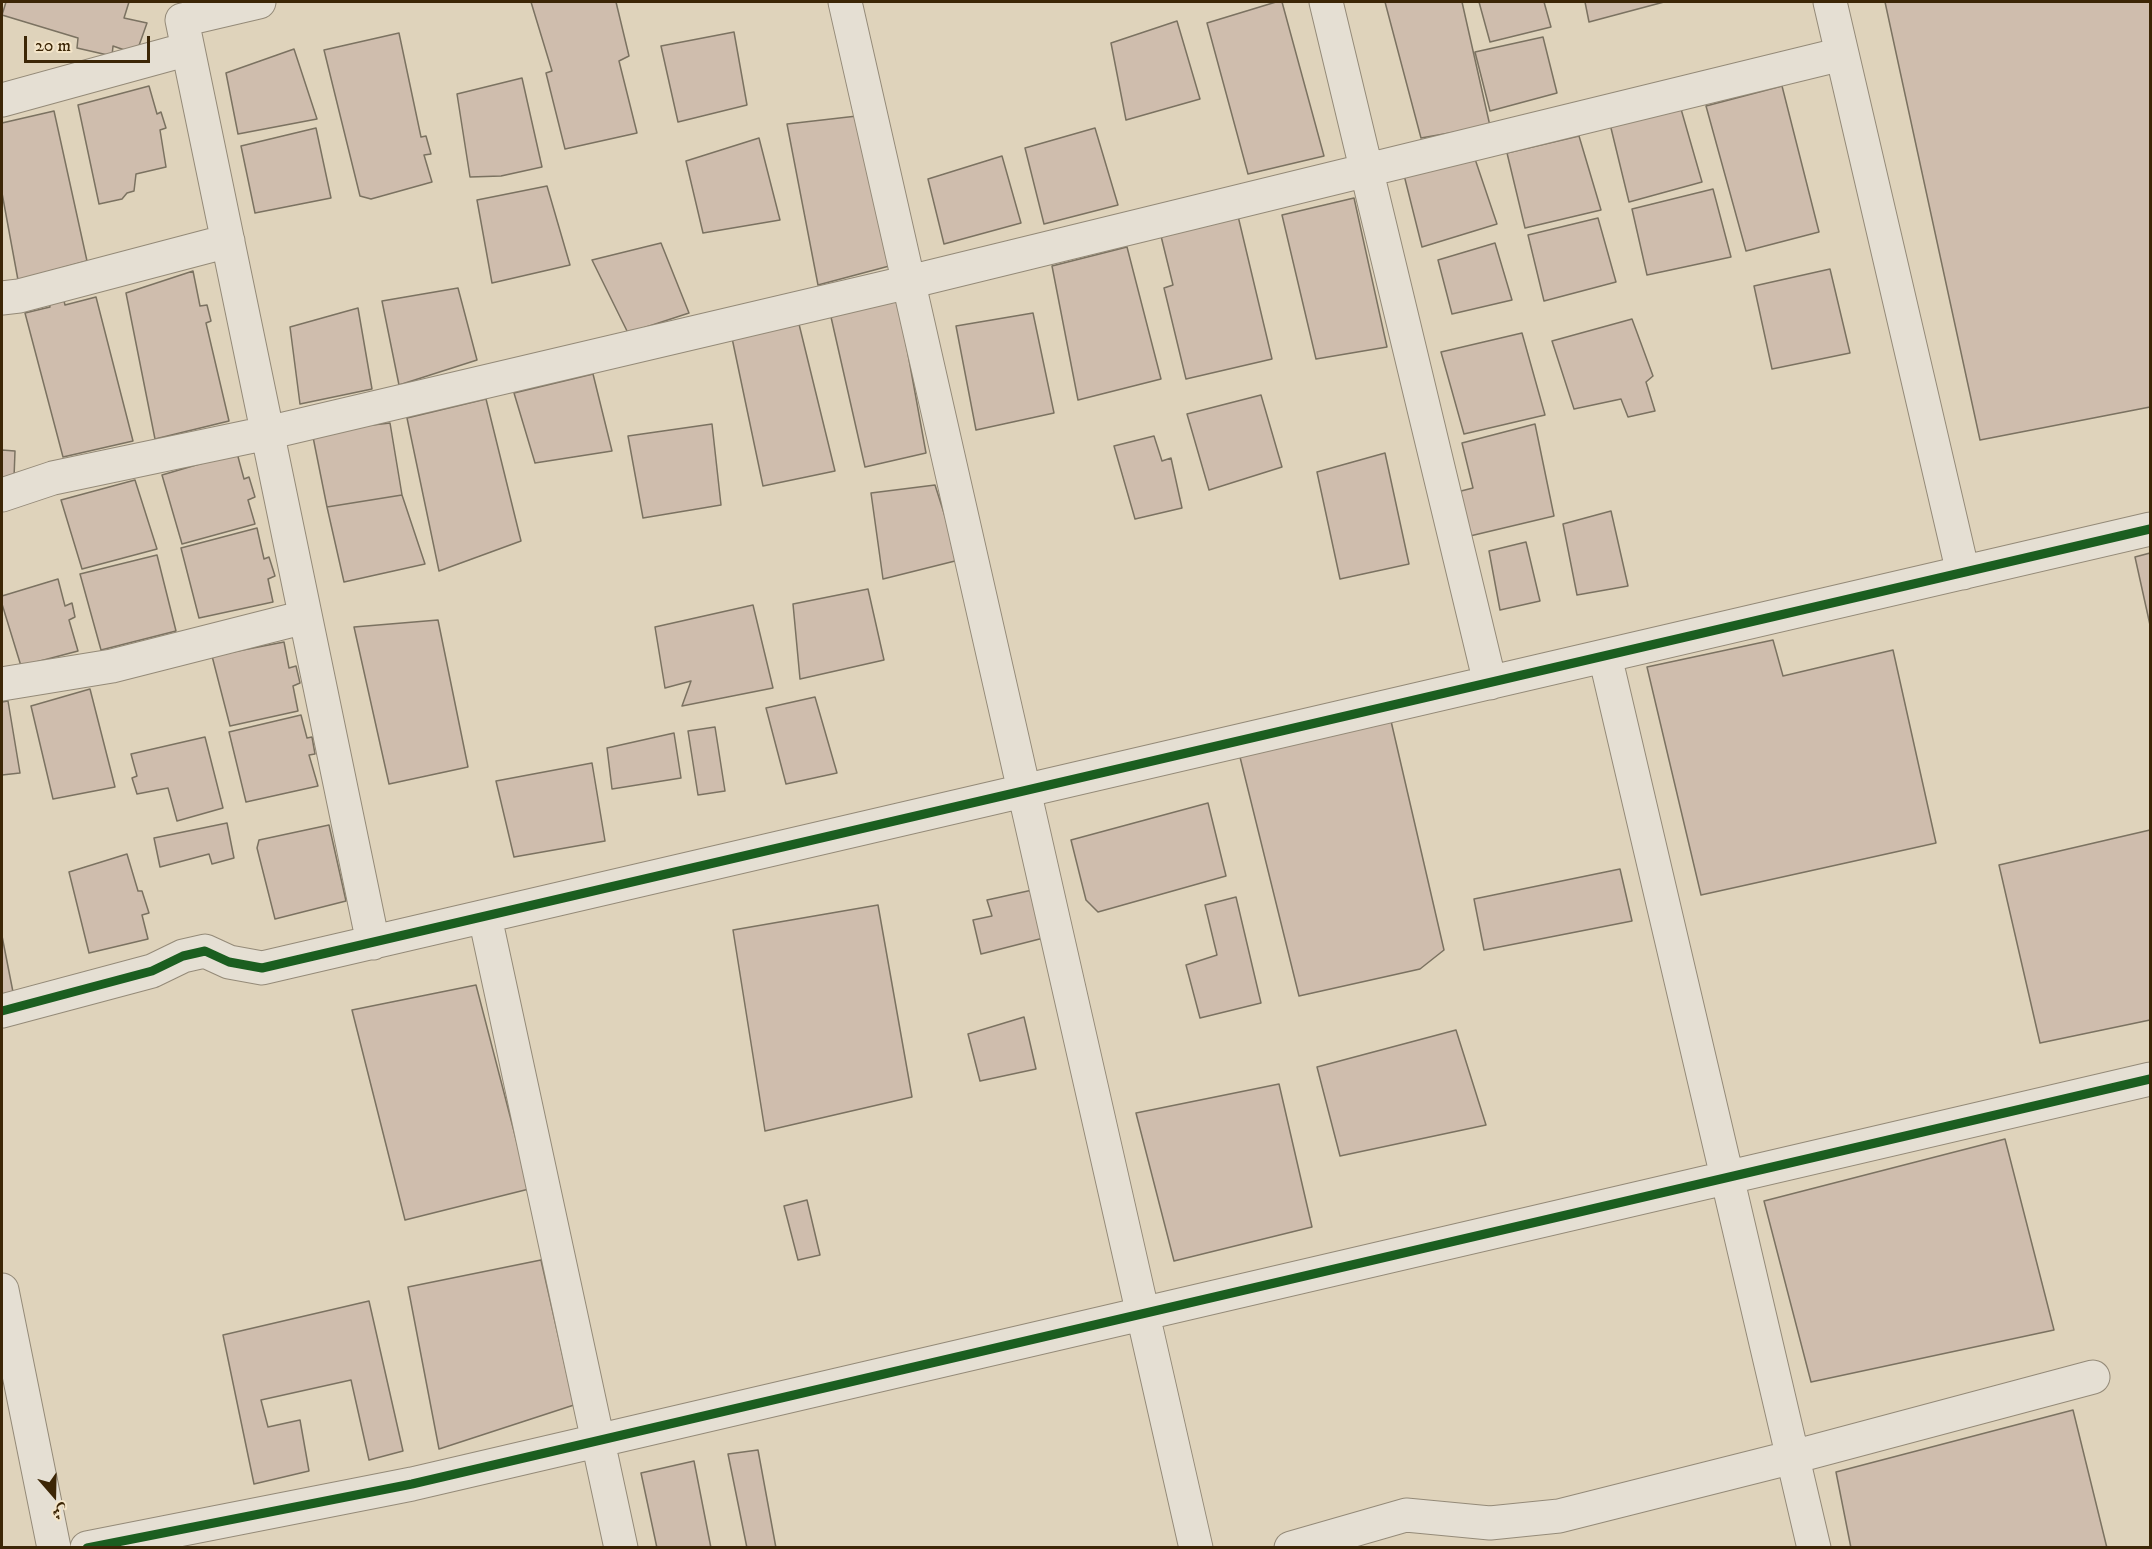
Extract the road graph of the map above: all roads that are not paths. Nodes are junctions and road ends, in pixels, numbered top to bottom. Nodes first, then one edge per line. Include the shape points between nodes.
1 (259, 2) edge
2 (845, 2) edge
3 (1326, 2) edge
4 (1830, 2) edge
5 (183, 23) edge
6 (1842, 54) junction
7 (2, 100) edge
8 (1367, 171) junction
9 (228, 241) junction
10 (909, 282) junction
11 (2, 298) edge
12 (267, 433) junction
13 (2, 495) edge
14 (2151, 529) edge
15 (1963, 573) junction
16 (305, 618) junction
17 (1605, 656) junction
18 (1490, 683) junction
19 (2, 684) edge
20 (1024, 791) junction
21 (485, 917) junction
22 (373, 943) junction
23 (2, 1011) edge
24 (2151, 1079) edge
25 (1728, 1176) junction
26 (2, 1290) edge
27 (1142, 1313) junction
28 (2093, 1377) dead end
29 (598, 1440) junction
30 (1793, 1457) junction
31 (54, 1548) edge
32 (87, 1548) edge
33 (621, 1548) edge
34 (1196, 1548) edge
35 (1291, 1548) edge
36 (1814, 1548) edge

1 - 5 street
2 - 10 street
3 - 8 street
4 - 6 street
5 - 7 street
5 - 9 street
6 - 8 street
6 - 15 street
8 - 10 street
8 - 18 street
9 - 11 street
9 - 12 street
10 - 12 street
10 - 20 street
12 - 13 street via 53,478
12 - 16 street
14 - 15 street
15 - 17 street
16 - 19 street via 112,666
16 - 22 street
17 - 18 street
17 - 25 street
18 - 20 street
20 - 21 street
20 - 27 street
21 - 22 street
21 - 29 street
22 - 23 street via 262,968 229,962 205,951 183,956 152,971
24 - 25 street
25 - 27 street
25 - 30 street
26 - 31 street
27 - 29 street
27 - 34 street
28 - 30 street
29 - 32 street via 412,1484
29 - 33 street
30 - 35 street via 1559,1516 1490,1523 1406,1515
30 - 36 street

